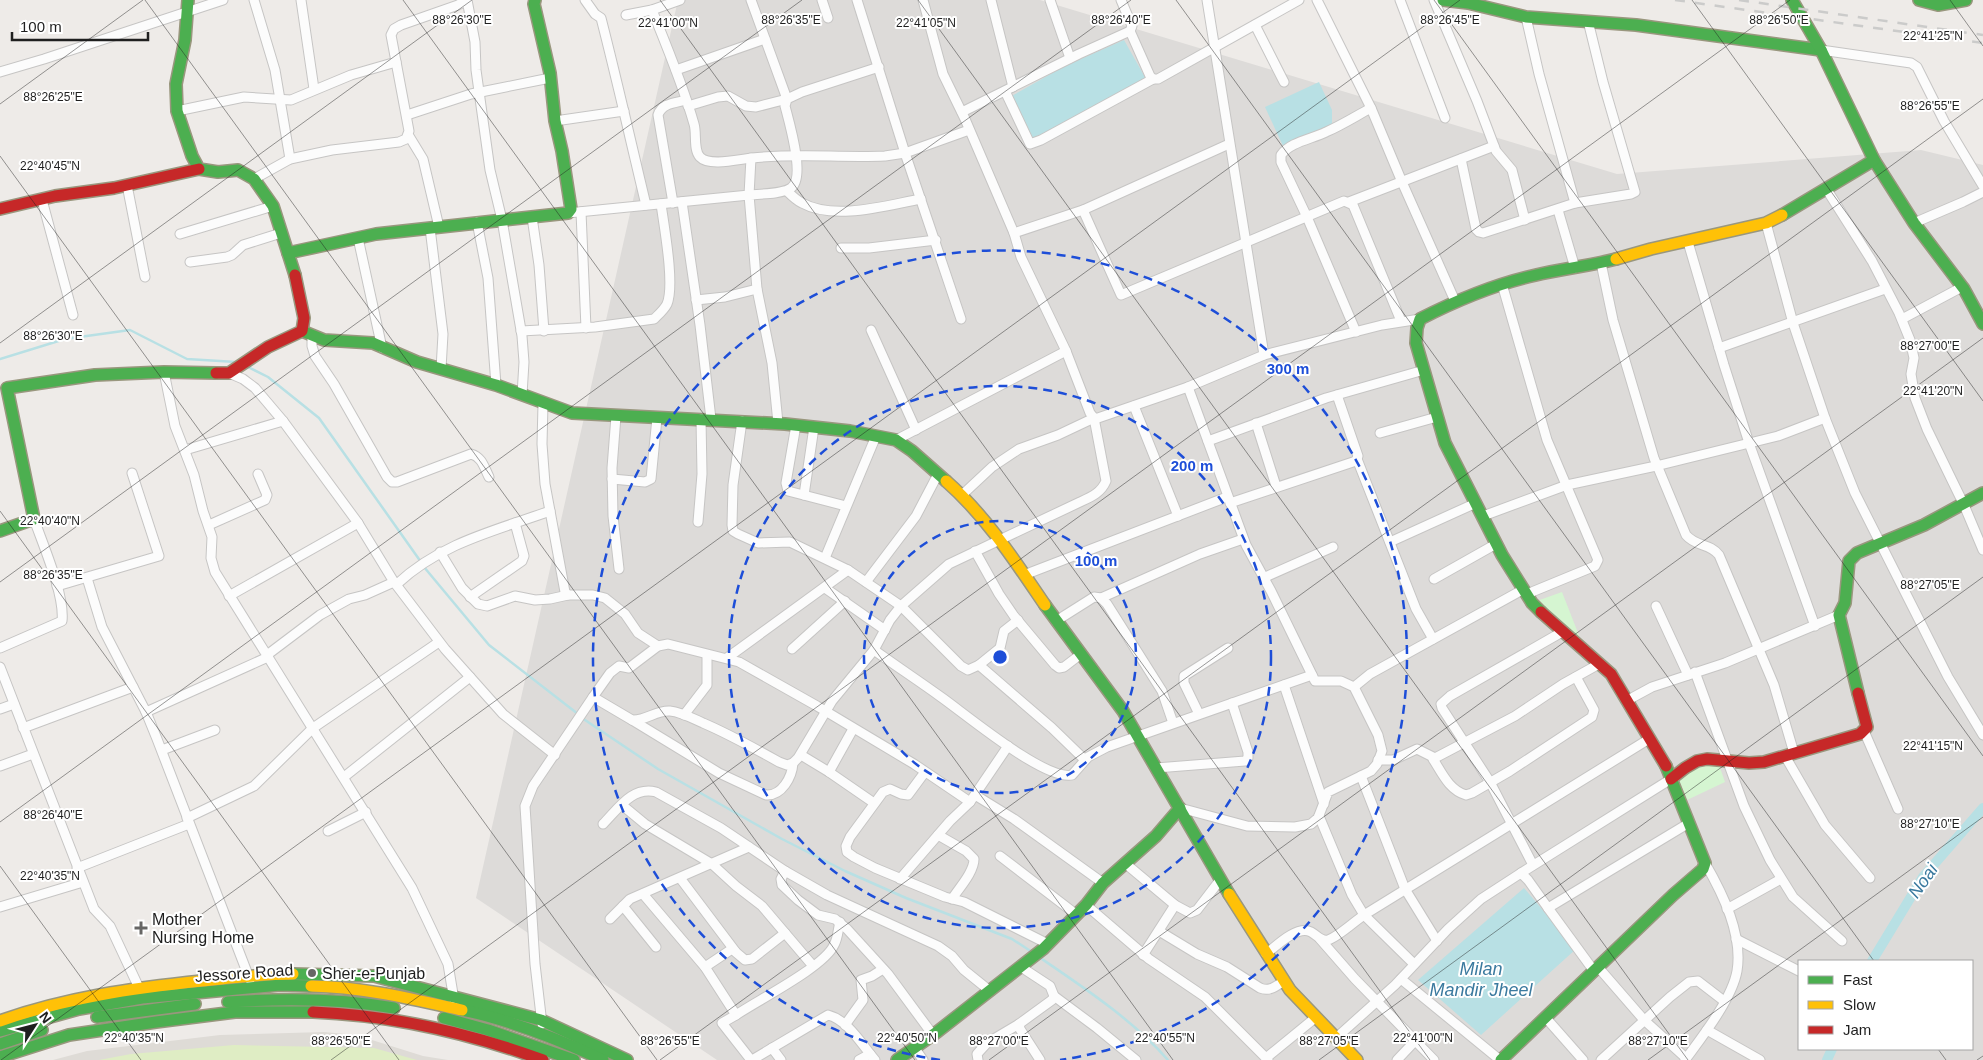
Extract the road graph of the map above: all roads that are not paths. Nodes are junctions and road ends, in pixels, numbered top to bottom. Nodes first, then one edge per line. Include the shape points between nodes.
1 (223, 0) edge
2 (254, 0) edge
3 (301, 0) edge
4 (467, 0) edge
5 (535, 0) edge
6 (585, 0) edge
7 (680, 0) edge
8 (752, 0) edge
9 (822, 0) edge
10 (857, 0) edge
11 (923, 0) edge
12 (992, 0) edge
13 (1050, 0) edge
14 (1121, 0) edge
15 (1207, 0) edge
16 (1299, 0) edge
17 (1317, 0) edge
18 (1400, 0) edge
19 (1434, 0) edge
20 (1443, 0) edge
21 (1792, 0) edge
22 (1919, 0) edge
23 (1966, 0) edge
24 (187, 5) edge
25 (652, 10) junction
26 (626, 15) dead end
27 (1526, 17) junction
28 (828, 18) dead end
29 (1588, 21) junction
30 (1255, 25) junction
31 (1130, 31) junction
32 (765, 39) junction
33 (1215, 47) junction
34 (1821, 50) junction
35 (1070, 58) junction
36 (396, 62) junction
37 (880, 67) junction
38 (676, 70) junction
39 (0, 72) edge
40 (550, 78) junction
41 (1153, 79) junction
42 (1284, 82) dead end
43 (314, 89) junction
44 (1009, 89) junction
45 (479, 92) junction
46 (280, 99) junction
47 (787, 99) junction
48 (687, 103) junction
49 (1371, 108) junction
50 (177, 111) junction
51 (624, 112) junction
52 (962, 112) junction
53 (407, 115) junction
54 (1445, 118) dead end
55 (555, 121) junction
56 (969, 130) junction
57 (409, 136) junction
58 (1229, 144) junction
59 (1494, 146) junction
60 (905, 153) junction
61 (797, 156) junction
62 (751, 158) junction
63 (290, 159) junction
64 (1461, 159) junction
65 (1874, 160) junction
66 (199, 169) junction
67 (254, 179) junction
68 (1402, 182) junction
69 (127, 185) junction
70 (1983, 186) edge
71 (1827, 190) junction
72 (787, 191) junction
73 (1983, 192) edge
74 (749, 195) junction
75 (921, 198) junction
76 (42, 200) junction
77 (682, 202) junction
78 (1349, 202) junction
79 (672, 203) junction
80 (1575, 203) junction
81 (661, 204) junction
82 (273, 206) junction
83 (646, 206) junction
84 (0, 209) edge
85 (1083, 210) junction
86 (1558, 210) junction
87 (581, 212) junction
88 (568, 214) junction
89 (532, 217) junction
90 (1308, 217) junction
91 (502, 220) junction
92 (1525, 220) junction
93 (478, 222) junction
94 (1766, 223) junction
95 (1914, 223) junction
96 (434, 227) junction
97 (281, 233) junction
98 (1014, 233) junction
99 (180, 234) dead end
100 (358, 238) junction
101 (936, 240) junction
102 (1688, 242) junction
103 (1245, 244) junction
104 (841, 248) dead end
105 (288, 253) junction
106 (190, 262) dead end
107 (1601, 263) junction
108 (1575, 268) junction
109 (145, 277) dead end
110 (1502, 284) junction
111 (1962, 286) junction
112 (757, 288) junction
113 (1885, 289) junction
114 (696, 300) junction
115 (1454, 301) junction
116 (73, 315) dead end
117 (961, 319) dead end
118 (1420, 319) junction
119 (1902, 319) junction
120 (1401, 321) junction
121 (1792, 323) junction
122 (1983, 324) edge
123 (586, 328) junction
124 (870, 330) dead end
125 (521, 331) junction
126 (544, 331) junction
127 (1356, 332) junction
128 (307, 333) junction
129 (382, 348) junction
130 (1719, 348) junction
131 (1066, 351) junction
132 (1264, 355) junction
133 (441, 369) junction
134 (1424, 370) junction
135 (164, 372) junction
136 (230, 373) junction
137 (496, 385) junction
138 (1188, 387) junction
139 (3, 389) edge
140 (522, 395) junction
141 (1337, 395) junction
142 (543, 404) junction
143 (1134, 406) junction
144 (616, 416) junction
145 (1437, 416) junction
146 (658, 418) junction
147 (1094, 418) junction
148 (1825, 418) junction
149 (706, 419) junction
150 (283, 421) junction
151 (742, 421) junction
152 (778, 423) junction
153 (1256, 423) junction
154 (796, 425) junction
155 (814, 427) junction
156 (916, 430) junction
157 (1380, 433) dead end
158 (876, 436) junction
159 (896, 440) junction
160 (1208, 441) junction
161 (1749, 443) junction
162 (185, 450) junction
163 (1357, 459) junction
164 (1656, 466) junction
165 (132, 473) dead end
166 (258, 474) dead end
167 (938, 474) junction
168 (489, 477) dead end
169 (612, 479) junction
170 (1567, 485) junction
171 (1276, 486) junction
172 (1983, 493) edge
173 (804, 495) junction
174 (962, 495) junction
175 (1229, 500) junction
176 (1476, 503) junction
177 (1964, 505) junction
178 (846, 506) junction
179 (550, 511) junction
180 (1178, 516) junction
181 (1483, 516) junction
182 (34, 518) junction
183 (698, 522) dead end
184 (358, 523) junction
185 (516, 523) junction
186 (209, 525) junction
187 (0, 531) edge
188 (1000, 539) junction
189 (1243, 539) junction
190 (1390, 542) junction
191 (1879, 543) junction
192 (1496, 544) junction
193 (1333, 548) dead end
194 (1983, 550) edge
195 (440, 552) junction
196 (975, 552) junction
197 (825, 558) junction
198 (619, 569) dead end
199 (848, 570) junction
200 (1024, 575) junction
201 (87, 578) junction
202 (1263, 578) junction
203 (1434, 579) dead end
204 (866, 582) junction
205 (395, 583) junction
206 (57, 586) junction
207 (825, 588) junction
208 (1525, 591) junction
209 (568, 595) junction
210 (229, 596) junction
211 (470, 597) junction
212 (1101, 598) junction
213 (845, 601) junction
214 (901, 606) junction
215 (1656, 606) dead end
216 (1839, 615) junction
217 (1018, 620) junction
218 (1056, 621) junction
219 (1815, 626) junction
220 (885, 630) junction
221 (1562, 632) junction
222 (1433, 639) junction
223 (439, 642) junction
224 (658, 646) junction
225 (0, 648) edge
226 (1228, 648) dead end
227 (1760, 648) junction
228 (792, 649) dead end
229 (874, 650) junction
230 (1081, 654) junction
231 (707, 655) junction
232 (267, 656) junction
233 (728, 658) junction
234 (1599, 664) junction
235 (979, 665) junction
236 (0, 667) edge
237 (1692, 674) junction
238 (1312, 676) junction
239 (470, 677) junction
240 (1576, 677) junction
241 (1284, 685) junction
242 (133, 687) junction
243 (1354, 687) junction
244 (593, 697) junction
245 (1628, 700) junction
246 (1232, 703) junction
247 (14, 704) junction
248 (0, 708) edge
249 (146, 712) junction
250 (825, 712) junction
251 (684, 714) junction
252 (1199, 714) junction
253 (632, 720) junction
254 (1174, 723) junction
255 (23, 728) junction
256 (313, 728) junction
257 (853, 729) junction
258 (215, 730) dead end
259 (1864, 731) junction
260 (1983, 735) edge
261 (1138, 737) junction
262 (1649, 739) junction
263 (1466, 743) junction
264 (1008, 746) junction
265 (162, 750) junction
266 (33, 754) junction
267 (1789, 754) junction
268 (555, 755) junction
269 (801, 755) junction
270 (1433, 759) junction
271 (1725, 759) junction
272 (1085, 760) junction
273 (1378, 760) junction
274 (793, 763) junction
275 (0, 766) edge
276 (1156, 768) junction
277 (829, 772) junction
278 (925, 772) junction
279 (1361, 776) junction
280 (344, 777) junction
281 (1671, 779) junction
282 (1490, 782) junction
283 (972, 798) junction
284 (874, 803) junction
285 (1324, 804) junction
286 (622, 805) junction
287 (1180, 808) junction
288 (1898, 809) dead end
289 (366, 812) junction
290 (1319, 816) junction
291 (188, 821) junction
292 (1512, 823) junction
293 (1689, 823) junction
294 (603, 824) dead end
295 (328, 832) dead end
296 (938, 835) junction
297 (749, 847) junction
298 (1000, 856) dead end
299 (1706, 863) junction
300 (712, 864) junction
301 (1126, 864) junction
302 (1533, 865) junction
303 (78, 868) junction
304 (785, 871) junction
305 (1521, 873) junction
306 (680, 878) junction
307 (1870, 878) dead end
308 (900, 879) junction
309 (1781, 879) junction
310 (1220, 880) junction
311 (83, 882) junction
312 (1103, 883) junction
313 (1405, 889) junction
314 (643, 894) junction
315 (952, 899) junction
316 (1086, 905) junction
317 (1176, 905) junction
318 (623, 906) junction
319 (0, 907) edge
320 (1548, 908) junction
321 (1727, 909) junction
322 (1077, 915) junction
323 (1364, 915) junction
324 (610, 920) dead end
325 (840, 922) junction
326 (1159, 931) junction
327 (786, 933) junction
328 (1320, 939) junction
329 (1736, 939) junction
330 (1437, 941) junction
331 (1842, 941) dead end
332 (656, 947) dead end
333 (1046, 947) junction
334 (735, 950) junction
335 (1144, 954) junction
336 (1266, 954) junction
337 (1414, 964) junction
338 (1024, 965) junction
339 (813, 966) junction
340 (705, 967) junction
341 (883, 969) junction
342 (1596, 969) junction
343 (1798, 970) edge
344 (248, 976) junction
345 (1400, 979) junction
346 (1284, 981) junction
347 (253, 988) junction
348 (990, 991) junction
349 (141, 992) junction
350 (1054, 996) junction
351 (455, 997) junction
352 (1377, 1001) junction
353 (1724, 1001) junction
354 (403, 1010) dead end
355 (422, 1014) dead end
356 (450, 1014) junction
357 (736, 1015) junction
358 (1315, 1018) junction
359 (1546, 1018) junction
360 (541, 1020) junction
361 (1644, 1020) junction
362 (0, 1021) edge
363 (1019, 1024) junction
364 (845, 1025) junction
365 (1707, 1030) junction
366 (0, 1031) edge
367 (445, 1031) junction
368 (933, 1035) junction
369 (544, 1036) junction
370 (1336, 1038) junction
371 (1415, 1041) junction
372 (0, 1044) edge
373 (914, 1047) junction
374 (772, 1048) junction
375 (0, 1057) edge
376 (872, 1057) edge
377 (1606, 1058) edge
378 (1267, 1059) edge
379 (1686, 1059) edge
380 (543, 1060) edge
381 (574, 1060) edge
382 (604, 1060) edge
383 (627, 1060) edge
384 (752, 1060) edge
385 (781, 1060) edge
386 (859, 1060) edge
387 (897, 1060) edge
388 (923, 1060) edge
389 (978, 1060) edge
390 (1040, 1060) edge
391 (1136, 1060) edge
392 (1357, 1060) edge
393 (1397, 1060) edge
394 (1434, 1060) edge
395 (1501, 1060) edge
396 (1583, 1060) edge
397 (1760, 1060) edge

1 - 24 street
2 - 46 street via 275,70
3 - 43 street
4 - 36 street via 394,29 391,35
4 - 45 street via 475,42
5 - 40 main road
6 - 51 street via 601,18
7 - 25 street
8 - 32 street
9 - 28 street
10 - 37 street
11 - 52 street via 943,74
12 - 44 street
13 - 35 street
14 - 31 street via 1132,26
15 - 33 street
16 - 30 street
17 - 49 street
18 - 54 street
19 - 59 street
20 - 27 main road
21 - 34 main road
22 - 23 main road via 1938,5
24 - 39 street via 44,60
24 - 50 main road via 185,40 176,84
25 - 26 street
25 - 38 street
27 - 29 main road
27 - 80 street
29 - 34 main road
29 - 80 street via 1635,192
30 - 33 street
30 - 42 street
31 - 35 street
31 - 41 street
32 - 38 street
32 - 47 street
33 - 41 street
33 - 58 street
34 - 65 main road
34 - 70 street via 1914,64
35 - 44 street
36 - 43 street
36 - 53 street
37 - 47 street
37 - 60 street
38 - 48 street
40 - 45 street
40 - 55 main road
41 - 44 street via 1030,144
43 - 46 street via 291,100
44 - 52 street
45 - 53 street
45 - 91 street via 490,170
46 - 50 street via 244,98
46 - 63 street
47 - 48 street via 756,107 746,106 728,96
47 - 61 street via 785,106
48 - 62 street via 700,157 717,162
48 - 79 street via 664,106 658,115
49 - 68 street
49 - 90 street via 1281,155
50 - 66 main road
51 - 55 street
51 - 83 street
52 - 56 street
53 - 57 street
55 - 88 main road via 571,208
56 - 60 street
56 - 98 street
57 - 63 street via 399,142
57 - 96 street via 423,159
58 - 85 street
58 - 103 street
59 - 64 street
59 - 92 street via 1512,170
60 - 61 street via 868,157
60 - 75 street
61 - 62 street
61 - 72 street via 796,180
62 - 74 street
63 - 67 street
64 - 68 street
64 - 92 street via 1479,232 1483,234
65 - 71 main road
65 - 95 main road
66 - 67 main road via 218,172 238,170
66 - 69 main road
67 - 82 main road
68 - 78 street
68 - 115 street
69 - 76 main road
69 - 109 street
71 - 94 main road
71 - 113 street via 1872,261
72 - 74 street
72 - 75 street via 801,203 832,211 863,210
73 - 95 street
74 - 77 street
74 - 112 street
75 - 101 street
76 - 84 main road
76 - 116 street
77 - 79 street
77 - 114 street
78 - 90 street via 1344,201
78 - 120 street
79 - 81 street
80 - 86 street
81 - 83 street
81 - 123 street via 669,276 666,305 650,321
82 - 97 main road
82 - 99 street
83 - 87 street
85 - 98 street
85 - 103 street via 1121,295
86 - 92 street
86 - 108 street
87 - 88 street
87 - 123 street
88 - 89 main road
89 - 91 main road
89 - 126 street
90 - 103 street
90 - 127 street
91 - 93 main road
91 - 125 street
93 - 96 main road
93 - 137 street via 488,278
94 - 102 main road
94 - 121 street
95 - 111 main road
96 - 100 main road
96 - 133 street via 443,334
97 - 105 main road
97 - 106 street via 243,245 227,257
98 - 131 street via 1021,256
100 - 105 main road
100 - 129 street
101 - 104 street via 878,248
101 - 117 street
102 - 107 main road
102 - 130 street
103 - 132 street
105 - 128 main road
107 - 108 main road
107 - 164 street
108 - 110 main road
110 - 115 main road
110 - 170 street via 1548,440
111 - 119 street
111 - 122 main road
112 - 114 street via 725,297
112 - 152 street via 772,363
113 - 119 street
113 - 121 street
114 - 149 street
115 - 118 main road
118 - 120 street
118 - 134 main road via 1416,343
119 - 177 street via 1914,358 1911,374 1915,398
120 - 127 street
121 - 130 street
121 - 148 street
123 - 126 street
124 - 156 street
125 - 126 street
125 - 140 street via 524,362
127 - 132 street
128 - 129 main road via 324,340 373,344
128 - 136 main road via 268,347
128 - 168 street via 315,356 386,477 392,482 471,454 477,455
129 - 133 main road
130 - 161 street
131 - 147 street
131 - 156 street
132 - 138 street
133 - 137 main road
134 - 141 street
134 - 145 main road
135 - 136 main road
135 - 139 main road via 95,375
135 - 162 street via 175,426
136 - 150 street via 254,388
137 - 140 main road
138 - 143 street
138 - 160 street
139 - 182 main road
140 - 142 main road
141 - 153 street
141 - 163 street
142 - 144 main road via 572,413
142 - 179 street via 542,444
143 - 147 street
143 - 180 street
144 - 146 main road
144 - 169 street
145 - 157 street
145 - 176 main road via 1445,443
146 - 149 main road
146 - 169 street via 651,479 645,482
147 - 174 street via 1019,450 992,467
147 - 188 street via 1106,481 1104,487 1098,493
148 - 161 street
148 - 191 street
149 - 151 main road
149 - 183 street
150 - 162 street
150 - 184 street
151 - 152 main road
151 - 197 street via 733,485 734,530 758,543 790,542
152 - 154 main road
153 - 160 street
153 - 171 street
154 - 155 main road
154 - 173 street via 786,483 788,491
155 - 158 main road
155 - 173 street
156 - 159 street
158 - 159 main road
158 - 178 street
159 - 167 main road
160 - 175 street
161 - 164 street
161 - 219 street
162 - 186 street
163 - 171 street
163 - 190 street
164 - 170 street
164 - 227 street via 1686,535 1691,542 1708,546 1719,555
165 - 201 street via 159,556
166 - 186 street via 267,498
167 - 174 main road
167 - 204 street via 916,516
169 - 198 street
170 - 181 street
170 - 208 street via 1597,564
171 - 175 street
172 - 177 main road
173 - 178 street
174 - 188 main road
175 - 180 street
175 - 189 street
176 - 181 main road
176 - 190 street
177 - 191 main road
177 - 194 street
178 - 197 street
179 - 185 street
179 - 209 street via 563,586
180 - 200 street
181 - 192 main road
182 - 187 main road
182 - 206 street
184 - 205 street
184 - 210 street
185 - 195 street
185 - 211 street via 524,556 522,561
186 - 210 street via 211,558
188 - 196 street
188 - 200 main road
189 - 202 street
189 - 212 street via 1200,554
190 - 222 street via 1416,609
191 - 216 main road via 1857,553 1848,562 1845,603
191 - 260 street via 1948,677
192 - 203 street
192 - 208 main road
193 - 202 street
195 - 205 street
195 - 211 street
196 - 214 street via 949,564
196 - 217 street
197 - 199 street
199 - 204 street
199 - 207 street
200 - 218 main road
201 - 206 street
201 - 242 street via 102,627
202 - 238 street
204 - 214 street
205 - 223 street
205 - 232 street via 327,610
206 - 225 street via 62,621
207 - 213 street
207 - 233 street
208 - 221 main road via 1532,603
208 - 222 street
209 - 211 street via 534,600 515,596 487,606
209 - 224 street via 592,594 605,598 625,614 638,633
210 - 232 street
212 - 218 street via 1094,597
212 - 254 street via 1150,670
213 - 220 street
213 - 228 street
214 - 220 street
214 - 235 street via 965,669
215 - 237 street
216 - 219 street
216 - 259 main road via 1866,726
217 - 230 street via 1059,668
217 - 235 street via 1004,631 1000,648
218 - 230 main road
219 - 227 street
220 - 229 street
221 - 234 main road
221 - 263 street via 1443,701 1442,708
222 - 243 street via 1370,674
223 - 239 street
223 - 256 street
224 - 231 street via 668,644
224 - 244 street via 629,668 615,668
226 - 252 street via 1184,676 1184,683
227 - 237 street
227 - 267 street via 1774,685
229 - 250 street
229 - 264 street
230 - 261 main road via 1124,711
231 - 233 street
231 - 251 street via 707,684
232 - 249 street
232 - 256 street
233 - 250 street
234 - 240 street
234 - 245 main road via 1611,674
235 - 272 street
236 - 247 street
237 - 245 street via 1652,687
237 - 271 street
238 - 241 street
238 - 243 street via 1315,681 1341,681
239 - 268 street via 503,714
239 - 280 street
240 - 263 street
240 - 282 street via 1594,710 1592,717
241 - 246 street
241 - 285 street
242 - 249 street
242 - 255 street
243 - 273 street via 1378,736 1382,751
244 - 253 street
244 - 268 street
245 - 262 main road
246 - 252 street
246 - 276 street via 1248,752 1245,761
247 - 248 street
247 - 255 street
249 - 265 street
250 - 257 street
250 - 269 street
251 - 253 street via 662,711 639,721
251 - 274 street via 779,762
252 - 254 street
253 - 274 street via 719,773 766,795 771,796 788,781
254 - 261 street
255 - 266 street
256 - 280 street
256 - 291 street via 254,786
257 - 277 street
257 - 278 street
258 - 265 street
259 - 267 main road
259 - 288 street
261 - 272 street via 1094,752
261 - 276 main road
262 - 281 main road via 1664,761
262 - 292 street
263 - 270 street
263 - 282 street
264 - 272 street via 1061,775 1072,775
264 - 283 street
265 - 291 street
266 - 275 street
266 - 303 street
267 - 271 main road via 1763,762
267 - 307 street via 1825,825
268 - 360 street via 533,786 525,806
269 - 274 street
269 - 277 street
270 - 273 street via 1417,750 1393,760
270 - 282 street via 1449,785 1461,794 1466,795
271 - 281 main road via 1700,759 1681,769
271 - 309 street via 1758,838
273 - 279 street via 1371,771
276 - 287 main road
277 - 284 street
278 - 283 street
278 - 284 street via 908,795 887,789
279 - 285 street via 1328,792
279 - 313 street
280 - 289 street
281 - 293 main road
281 - 302 street
282 - 292 street
283 - 296 street
283 - 312 street via 1014,819
284 - 308 street via 850,837 847,852
285 - 290 street
286 - 294 street
286 - 297 street via 640,792 656,792
286 - 300 street via 645,824
287 - 290 street via 1247,826 1311,824
287 - 301 main road
287 - 310 main road
289 - 295 street
289 - 351 street via 416,896 448,964
290 - 323 street via 1348,886
291 - 303 street
291 - 344 street
292 - 302 street
292 - 313 street
293 - 299 main road
293 - 320 street
296 - 308 street
296 - 315 street via 966,850 974,859 971,870
297 - 300 street
297 - 304 street
298 - 322 street
299 - 321 street
299 - 342 main road
300 - 306 street
300 - 327 street via 762,906
301 - 312 main road
301 - 317 street
302 - 305 street
303 - 311 street
304 - 325 street via 781,882 798,900 818,915
304 - 348 street via 827,895 938,946
305 - 320 street
305 - 330 street via 1481,900
306 - 314 street
306 - 334 street
308 - 315 street
309 - 321 street
309 - 331 street via 1793,897
310 - 317 street via 1193,913
310 - 336 main road
311 - 319 street
311 - 349 street via 94,909 110,926
312 - 316 main road
313 - 323 street
313 - 330 street
314 - 318 street
314 - 340 street
315 - 333 street via 994,916
316 - 322 main road
316 - 335 street
317 - 326 street
318 - 324 street
318 - 332 street
320 - 342 street
321 - 329 street
322 - 333 main road
323 - 328 street via 1333,938
323 - 337 street
325 - 339 street via 834,945
325 - 341 street
326 - 335 street
326 - 346 street via 1260,988 1271,989
327 - 334 street via 748,961
327 - 339 street
328 - 336 street via 1311,932 1299,932
328 - 352 street
329 - 343 street
329 - 353 street via 1737,973
330 - 337 street
333 - 338 main road
334 - 340 street via 727,951
335 - 378 street via 1205,997
336 - 346 main road
337 - 345 street
338 - 348 main road
338 - 350 street via 1043,980
339 - 357 street
340 - 357 street
341 - 364 street via 861,980 863,1000
341 - 368 street
342 - 359 main road
342 - 361 street
344 - 347 street
344 - 349 main road
344 - 351 main road via 374,976
345 - 352 street
345 - 395 street
346 - 358 main road
347 - 349 main road, Jessore Road
347 - 356 main road, Jessore Road via 294,985 372,991
348 - 368 main road
349 - 362 main road via 34,1010
349 - 366 main road, Jessore Road
350 - 363 street
350 - 391 street
351 - 356 street
351 - 360 main road
352 - 370 street
352 - 371 street
353 - 361 street via 1694,980
353 - 365 street
354 - 372 main road via 338,1000 297,998 209,1003 96,1017
355 - 356 main road
356 - 367 street
356 - 369 main road, Jessore Road via 481,1014
356 - 381 main road
357 - 384 street via 722,1023
358 - 370 main road
358 - 378 street
359 - 395 main road
359 - 396 street
360 - 369 street
360 - 383 main road
361 - 377 street
361 - 379 street
363 - 389 street via 987,1043 977,1054
363 - 390 street
364 - 374 street via 828,1015
364 - 376 street
365 - 379 street
365 - 397 street
367 - 375 main road via 350,1013 235,1012 69,1035
367 - 380 main road via 502,1045
368 - 373 main road
369 - 382 main road, Jessore Road
370 - 392 main road
371 - 393 street
371 - 394 street
373 - 387 main road
373 - 388 street
374 - 384 street
374 - 385 street
376 - 386 street

